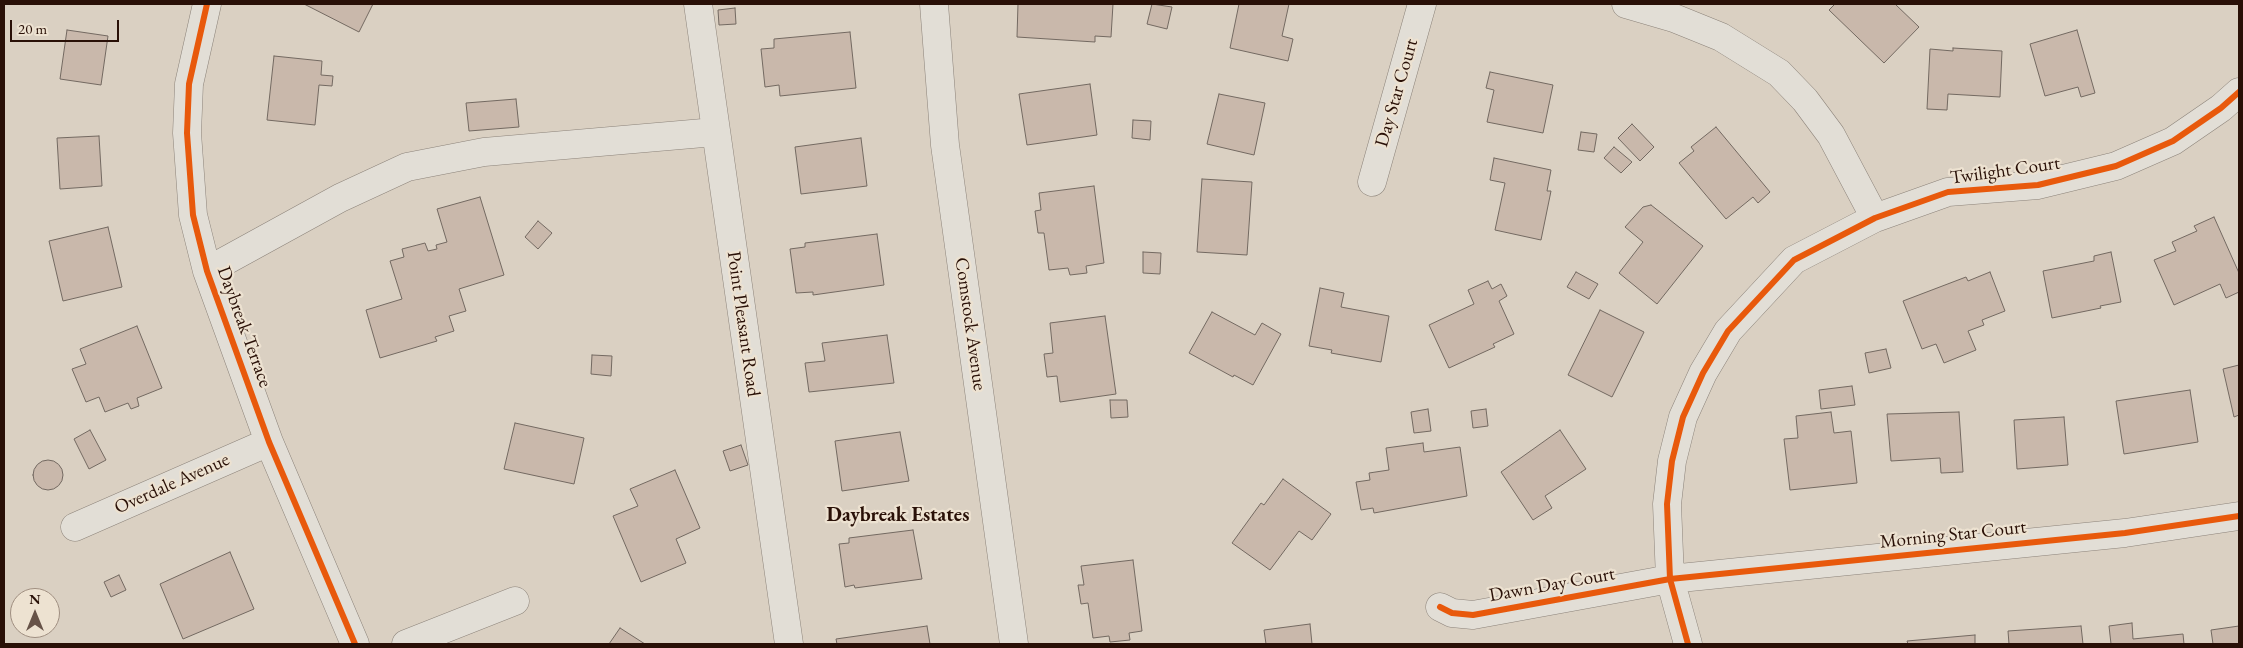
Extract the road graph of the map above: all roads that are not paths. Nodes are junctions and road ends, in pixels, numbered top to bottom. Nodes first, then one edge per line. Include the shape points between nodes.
1 (207, 4) edge
2 (698, 4) edge
3 (934, 4) edge
4 (1422, 4) edge
5 (1626, 4) edge
6 (2239, 92) edge
7 (715, 132) junction
8 (1372, 182) dead end
9 (1875, 218) junction
10 (207, 270) junction
11 (269, 442) junction
12 (2239, 516) edge
13 (74, 527) dead end
14 (1670, 579) junction
15 (515, 601) dead end
16 (1440, 607) dead end
17 (355, 644) edge
18 (406, 644) edge
19 (789, 644) edge
20 (1014, 644) edge
21 (1688, 644) edge

1 - 10 street, Daybreak Terrace via 189,84 187,134 193,215
2 - 7 street, Point Pleasant Road
3 - 20 street, Comstock Avenue via 945,145
4 - 8 street, Day Star Court
5 - 9 street via 1674,18 1721,37 1779,73 1805,100 1831,135
6 - 9 street, Twilight Court via 2173,141 2116,166 2038,185 1948,192
7 - 10 street via 484,152 407,167 340,198
7 - 19 street, Point Pleasant Road
9 - 14 street via 1794,260 1728,331 1702,373 1683,417 1672,461 1667,504
10 - 11 street, Daybreak Terrace
11 - 13 street, Overdale Avenue
11 - 17 street, Daybreak Terrace
12 - 14 street, Morning Star Court via 2125,533
14 - 16 street, Dawn Day Court via 1473,615 1452,613
14 - 21 street
15 - 18 street

